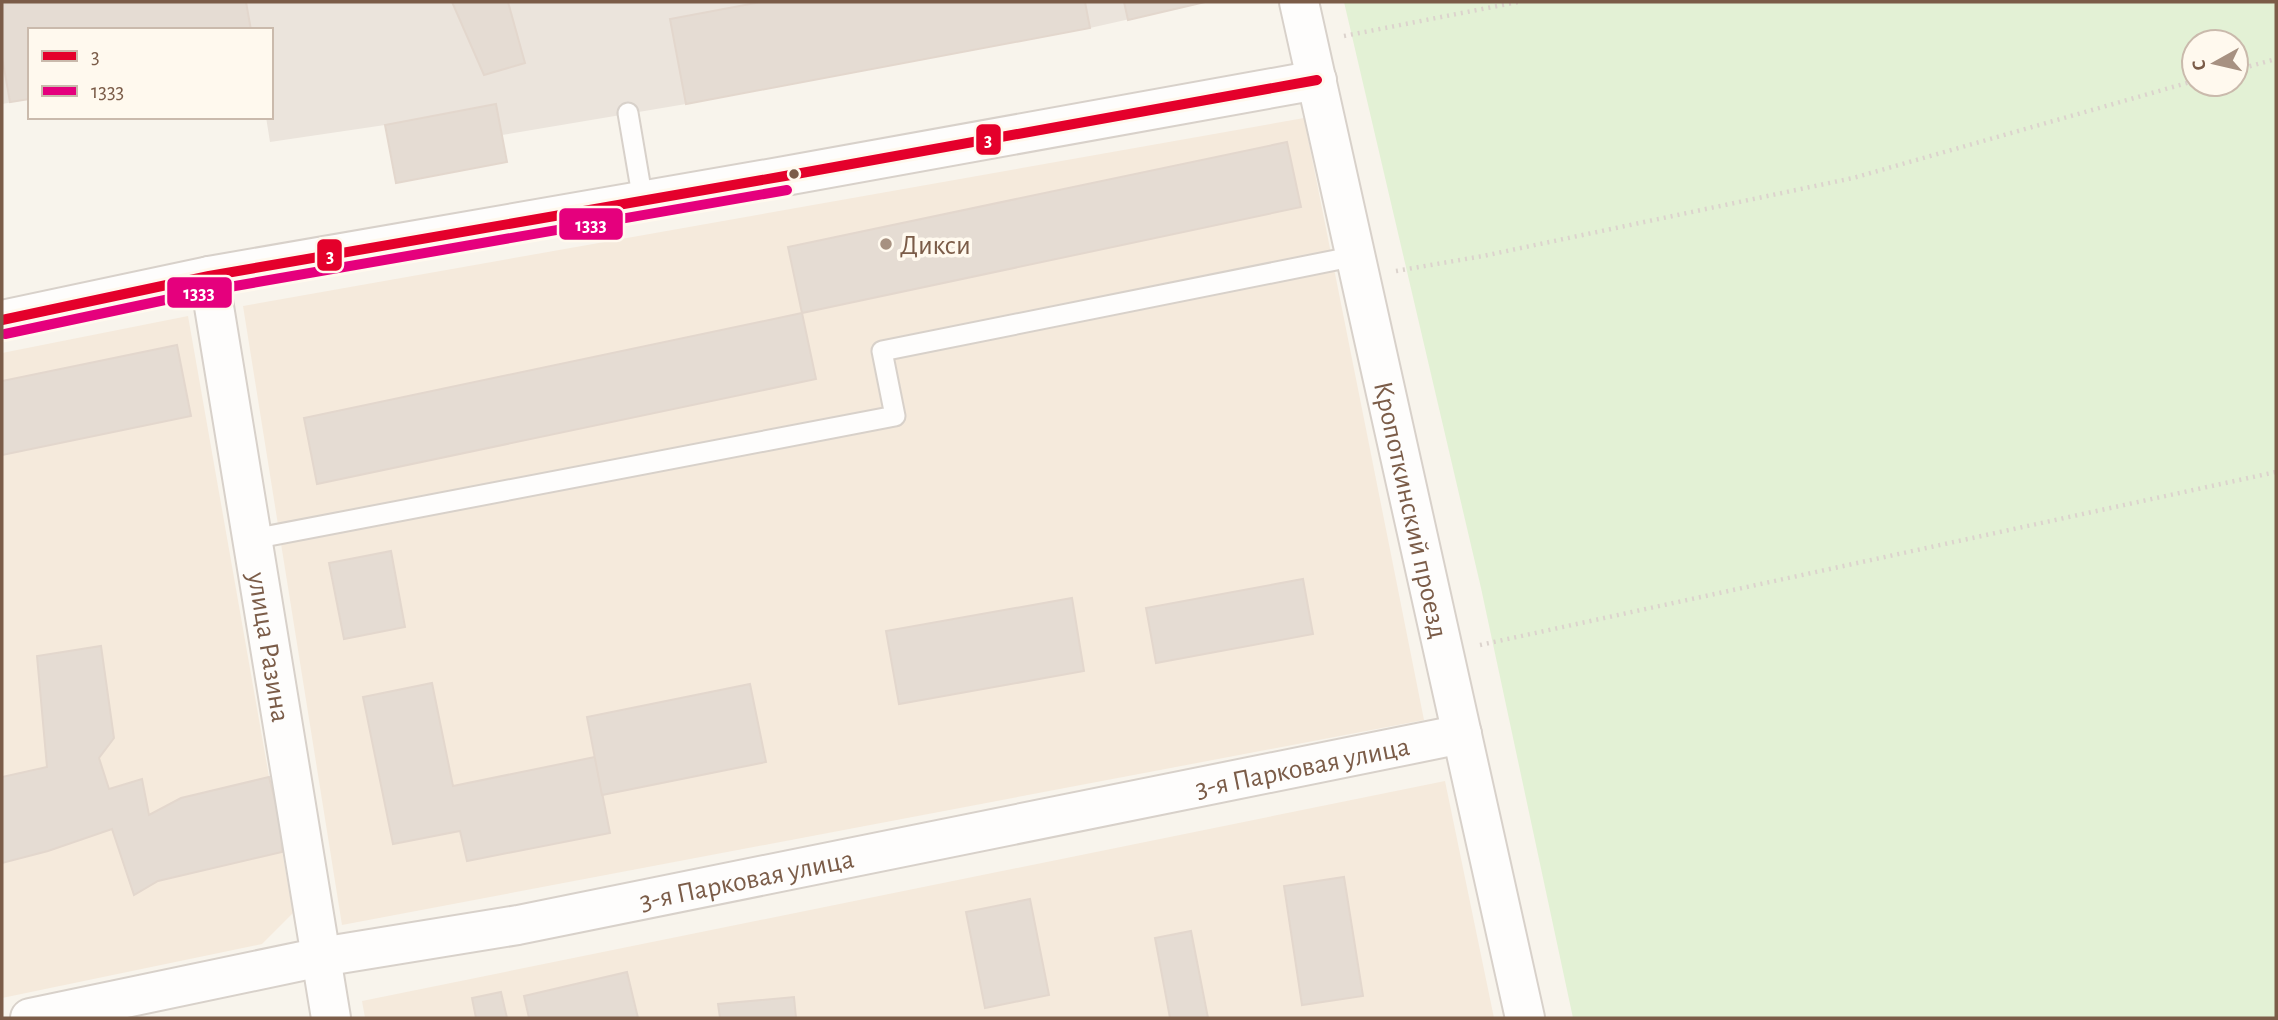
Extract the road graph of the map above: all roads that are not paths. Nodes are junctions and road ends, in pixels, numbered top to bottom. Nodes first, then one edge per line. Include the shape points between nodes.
1 (1299, 2) edge
2 (1317, 80) junction
3 (628, 113) dead end
4 (643, 201) junction
5 (1359, 267) junction
6 (209, 276) junction
7 (2, 320) edge
8 (253, 539) junction
9 (1462, 734) junction
10 (321, 957) junction
11 (30, 1018) edge
12 (331, 1018) edge
13 (1525, 1018) edge

1 - 2 street, Кропоткинский проезд
2 - 4 street
2 - 5 street, Кропоткинский проезд
3 - 4 lane
4 - 6 street
5 - 8 lane via 882,351 895,416
5 - 9 street, Кропоткинский проезд
6 - 7 street
6 - 8 street, улица Разина
8 - 10 street, улица Разина
9 - 10 street, 3-я Парковая улица via 518,925
9 - 13 street, Кропоткинский проезд
10 - 11 street, 3-я Парковая улица
10 - 12 street, улица Разина

